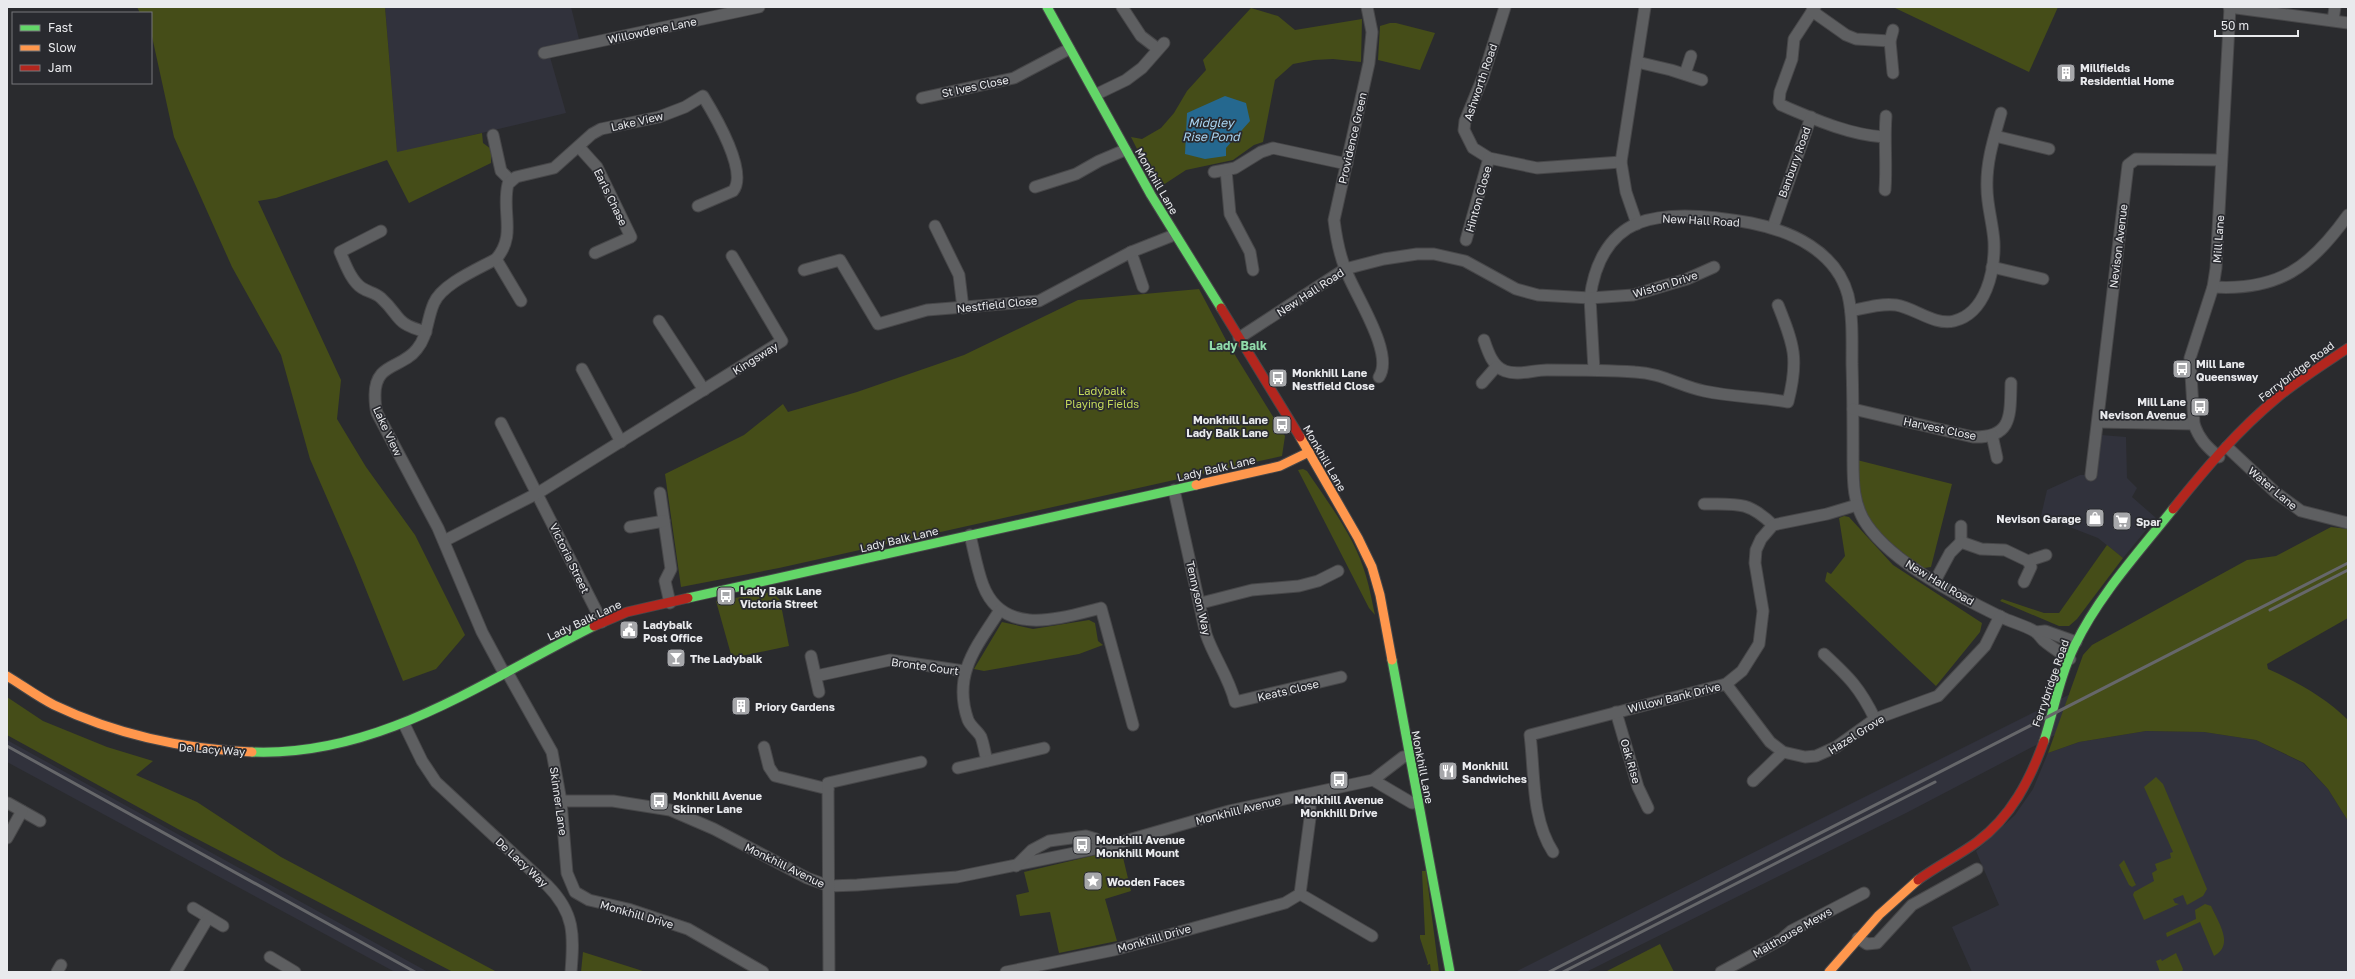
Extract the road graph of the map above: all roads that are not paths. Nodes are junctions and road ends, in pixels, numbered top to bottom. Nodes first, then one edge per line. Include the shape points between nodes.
1 (759, 7) edge
2 (1047, 7) edge
3 (1122, 7) edge
4 (1367, 7) edge
5 (1505, 7) edge
6 (1645, 7) edge
7 (2229, 7) edge
8 (2335, 7) edge
9 (1814, 9) edge
10 (2333, 20) junction
11 (2348, 23) edge
12 (1069, 49) junction
13 (544, 53) dead end
14 (1691, 56) dead end
15 (1637, 62) junction
16 (1893, 73) dead end
17 (1686, 74) junction
18 (1702, 80) dead end
19 (1097, 94) junction
20 (922, 98) dead end
21 (2001, 113) dead end
22 (1886, 116) dead end
23 (1811, 117) junction
24 (492, 135) dead end
25 (1995, 136) junction
26 (1884, 137) junction
27 (579, 147) junction
28 (2049, 149) dead end
29 (1125, 150) junction
30 (1489, 158) junction
31 (2221, 160) junction
32 (1621, 162) junction
33 (1347, 164) junction
34 (1226, 170) junction
35 (1214, 172) dead end
36 (511, 181) junction
37 (1036, 187) dead end
38 (1885, 190) dead end
39 (698, 206) dead end
40 (2348, 215) edge
41 (1637, 224) junction
42 (936, 226) dead end
43 (1773, 227) junction
44 (381, 230) dead end
45 (1174, 235) junction
46 (1466, 240) dead end
47 (1131, 252) junction
48 (595, 253) dead end
49 (732, 256) dead end
50 (496, 259) junction
51 (1714, 267) dead end
52 (1992, 268) junction
53 (1345, 269) junction
54 (804, 270) dead end
55 (1253, 270) dead end
56 (2043, 279) dead end
57 (1142, 286) dead end
58 (2213, 286) junction
59 (1590, 298) junction
60 (521, 301) dead end
61 (1778, 305) dead end
62 (963, 308) junction
63 (1851, 311) junction
64 (659, 321) dead end
65 (426, 332) junction
66 (1239, 338) junction
67 (1484, 340) dead end
68 (2348, 348) edge
69 (1496, 367) junction
70 (582, 370) dead end
71 (1594, 370) junction
72 (1379, 377) dead end
73 (1482, 383) dead end
74 (2011, 383) dead end
75 (704, 390) junction
76 (1853, 409) junction
77 (2098, 422) junction
78 (501, 423) dead end
79 (2194, 424) junction
80 (1992, 435) junction
81 (622, 442) junction
82 (2227, 447) junction
83 (1309, 452) junction
84 (2219, 457) junction
85 (1997, 458) dead end
86 (2092, 475) dead end
87 (1174, 490) junction
88 (538, 493) junction
89 (660, 493) dead end
90 (1704, 504) dead end
91 (1857, 505) junction
92 (664, 521) junction
93 (2348, 523) edge
94 (1773, 525) junction
95 (1961, 526) dead end
96 (630, 527) dead end
97 (970, 534) junction
98 (444, 541) junction
99 (1961, 542) junction
100 (2046, 555) dead end
101 (2028, 561) junction
102 (1338, 571) dead end
103 (1935, 581) junction
104 (2024, 582) dead end
105 (670, 602) junction
106 (1201, 604) junction
107 (1000, 610) junction
108 (2000, 616) junction
109 (602, 622) junction
110 (2036, 632) junction
111 (2076, 642) junction
112 (1824, 654) dead end
113 (811, 656) dead end
114 (2070, 659) junction
115 (964, 672) junction
116 (506, 673) junction
117 (7, 676) edge
118 (816, 676) junction
119 (1341, 677) dead end
120 (1726, 684) junction
121 (819, 692) dead end
122 (1235, 702) joint
123 (1616, 712) junction
124 (1875, 719) junction
125 (404, 724) junction
126 (1133, 725) dead end
127 (764, 747) dead end
128 (1044, 748) dead end
129 (1783, 752) junction
130 (1409, 756) junction
131 (920, 762) dead end
132 (987, 762) junction
133 (958, 768) dead end
134 (1373, 780) junction
135 (1753, 780) dead end
136 (828, 789) junction
137 (1310, 795) junction
138 (561, 801) junction
139 (1418, 802) junction
140 (8, 803) dead end
141 (1648, 808) dead end
142 (22, 811) junction
143 (40, 821) dead end
144 (7, 838) edge
145 (1104, 847) junction
146 (1553, 852) dead end
147 (1016, 866) junction
148 (1977, 869) dead end
149 (829, 886) junction
150 (574, 892) joint
151 (1864, 893) dead end
152 (1300, 894) junction
153 (193, 908) dead end
154 (208, 918) junction
155 (223, 926) dead end
156 (1372, 936) dead end
157 (1858, 938) junction
158 (270, 957) dead end
159 (291, 971) edge
160 (176, 972) edge
161 (571, 972) edge
162 (763, 972) edge
163 (829, 972) edge
164 (1006, 972) edge
165 (1450, 972) edge
166 (1721, 972) edge
167 (1829, 972) edge

1 - 13 street, Willowdene Lane
2 - 12 street, Monkhill Lane
3 - 19 street via 1141,36 1161,46 1142,68 1126,80
4 - 33 street, Providence Green via 1371,22 1372,45
5 - 30 street, Ashworth Road via 1483,77 1464,125 1467,139 1473,148
6 - 15 street
7 - 10 street
7 - 31 street, Mill Lane
8 - 10 street
9 - 16 street via 1846,35 1856,39 1891,36
9 - 23 street, Banbury Road via 1794,39 1792,59 1778,99 1781,105
10 - 11 street
12 - 19 street, Monkhill Lane
12 - 20 street, St Ives Close via 1014,78
14 - 17 street
15 - 17 street
15 - 32 street
17 - 18 street
19 - 29 street, Monkhill Lane
21 - 25 street
22 - 26 street
23 - 26 street via 1861,134
23 - 43 street, Banbury Road
24 - 36 street via 501,171
25 - 28 street
25 - 52 street via 1988,163 1987,188 1994,241
26 - 38 street via 1887,154
27 - 36 street, Lake View via 554,168 516,177
27 - 39 street, Lake View via 601,129 659,117 685,107 703,96 732,153 738,182 733,191
27 - 48 street, Earls Chase via 597,168 631,237
29 - 37 street via 1076,174
29 - 45 street, Monkhill Lane
30 - 32 street, Ashworth Road via 1537,168
30 - 46 street, Hinton Close
31 - 58 street, Mill Lane via 2218,246
31 - 77 street, Nevison Avenue via 2136,159 2128,165
32 - 41 street via 1626,192
33 - 34 street via 1274,148
33 - 53 street, Providence Green via 1334,220
34 - 35 street
34 - 55 street via 1230,214 1250,252
36 - 50 street, Lake View via 507,189 506,245
40 - 58 street via 2307,263 2289,274 2243,286
41 - 43 street, New Hall Road via 1653,218 1693,218 1739,221
41 - 59 street, New Hall Road via 1624,231 1604,254 1593,277
42 - 62 street via 960,275
43 - 63 street, New Hall Road via 1804,241 1826,258 1847,293
44 - 65 street via 340,252 353,280 361,288 380,297 400,322
45 - 47 street, Nestfield Close
45 - 66 street, Monkhill Lane
47 - 57 street
47 - 62 street, Nestfield Close via 1039,301
49 - 75 street, Kingsway via 782,341
50 - 60 street
50 - 65 street, Lake View via 447,287 437,297
51 - 59 street, Wiston Drive via 1687,279 1633,295
52 - 56 street
52 - 63 street via 1980,303 1975,309 1953,321 1930,317 1897,305
53 - 59 street, New Hall Road via 1384,259 1434,254 1465,261 1516,289 1538,295
53 - 66 street, New Hall Road
53 - 72 street, Providence Green via 1381,347 1384,368
54 - 62 street, Nestfield Close via 840,260 878,324 927,310
58 - 79 street, Mill Lane via 2190,362
59 - 71 street
61 - 71 street via 1795,356 1788,402 1702,391 1651,374
63 - 76 street, New Hall Road
64 - 75 street
65 - 98 street, Lake View via 420,346 412,355 379,375 374,385 374,404
66 - 83 street, Monkhill Lane
67 - 69 street
68 - 82 street, Ferrybridge Road via 2291,386
69 - 71 street via 1516,374 1531,371
69 - 73 street
70 - 81 street
74 - 80 street, Harvest Close via 2010,414 2007,424
75 - 81 street, Kingsway
76 - 80 street, Harvest Close via 1973,437
76 - 91 street, New Hall Road via 1853,478
77 - 79 street
77 - 86 street, Nevison Avenue
78 - 88 street
79 - 84 street, Mill Lane via 2203,442
80 - 85 street
81 - 88 street, Kingsway
82 - 84 street, Ferrybridge Road
82 - 93 street, Water Lane via 2275,492 2300,511
83 - 87 street, Lady Balk Lane via 1280,466
83 - 130 street, Monkhill Lane via 1363,548 1374,573
84 - 111 street, Ferrybridge Road via 2181,498 2127,567
87 - 97 street, Lady Balk Lane
87 - 106 street, Tennyson Way
88 - 98 street, Kingsway
88 - 109 street, Victoria Street
89 - 92 street
90 - 94 street via 1743,505 1759,511
91 - 94 street
91 - 103 street, New Hall Road via 1867,525 1883,543 1910,567
92 - 96 street
92 - 105 street via 671,569 665,581
94 - 120 street, Willow Bank Drive via 1761,539 1756,550 1755,563 1763,611 1759,644 1742,671
95 - 99 street
97 - 105 street, Lady Balk Lane
97 - 107 street via 983,585
98 - 116 street, Skinner Lane via 482,632
99 - 101 street via 1981,549 2005,550
99 - 103 street via 1950,553
100 - 101 street
101 - 104 street via 2031,566
102 - 106 street via 1318,581 1299,586 1252,590
103 - 108 street, New Hall Road
105 - 109 street, Lady Balk Lane via 626,612
106 - 122 street, Tennyson Way via 1210,647 1232,686
107 - 115 street via 972,654
107 - 126 street via 1028,620 1048,620 1101,608
108 - 110 street, New Hall Road
108 - 124 street, Hazel Grove via 1985,646 1946,690 1922,704 1898,709
109 - 116 street, Lady Balk Lane
110 - 111 street, New Hall Road via 2045,631
110 - 114 street, New Hall Road
111 - 114 street, Ferrybridge Road
112 - 124 street via 1849,676 1863,694
113 - 118 street
114 - 157 street, Ferrybridge Road via 2038,757 2022,792 2009,811 1996,827 1972,848 1914,883 1891,901
115 - 118 street, Bronte Court via 890,660
115 - 132 street via 967,715 981,737
116 - 125 street, De Lacy Way
116 - 138 street, Skinner Lane via 552,752
117 - 125 street, De Lacy Way via 57,707 92,722 146,740 185,749 234,752 293,750 371,735
118 - 121 street
119 - 122 street, Keats Close
120 - 123 street, Willow Bank Drive
120 - 129 street, Hazel Grove via 1770,742
123 - 141 street, Oak Rise via 1638,787
123 - 146 street, Willow Bank Drive via 1530,735 1536,799 1544,839
124 - 129 street, Hazel Grove via 1827,753 1805,757
125 - 161 street, De Lacy Way via 422,761 436,782 559,897 572,927
127 - 136 street via 768,767 775,776
128 - 132 street
129 - 135 street
130 - 134 street, Monkhill Avenue via 1403,757
130 - 139 street, Monkhill Lane
131 - 136 street via 828,783
132 - 133 street
134 - 137 street, Monkhill Avenue
134 - 139 street via 1412,803
136 - 149 street
137 - 145 street, Monkhill Avenue via 1230,811
137 - 152 street via 1310,818
138 - 149 street, Monkhill Avenue via 613,801 670,810 714,829 774,862
138 - 150 street, Skinner Lane via 567,873
139 - 165 street, Monkhill Lane
140 - 142 street
142 - 143 street
142 - 144 street
145 - 147 street, Monkhill Avenue
145 - 147 street via 1096,839 1086,836 1049,841 1032,850
147 - 149 street, Monkhill Avenue via 957,877
148 - 157 street via 1912,905 1876,943 1867,944
149 - 163 street
150 - 162 street, Monkhill Drive via 589,900 628,909 688,929
151 - 166 street, Malthouse Mews via 1791,931 1782,939
152 - 156 street
152 - 164 street, Monkhill Drive via 1285,903 1129,946
153 - 154 street
154 - 155 street
154 - 160 street
157 - 167 street, Ferrybridge Road
158 - 159 street

